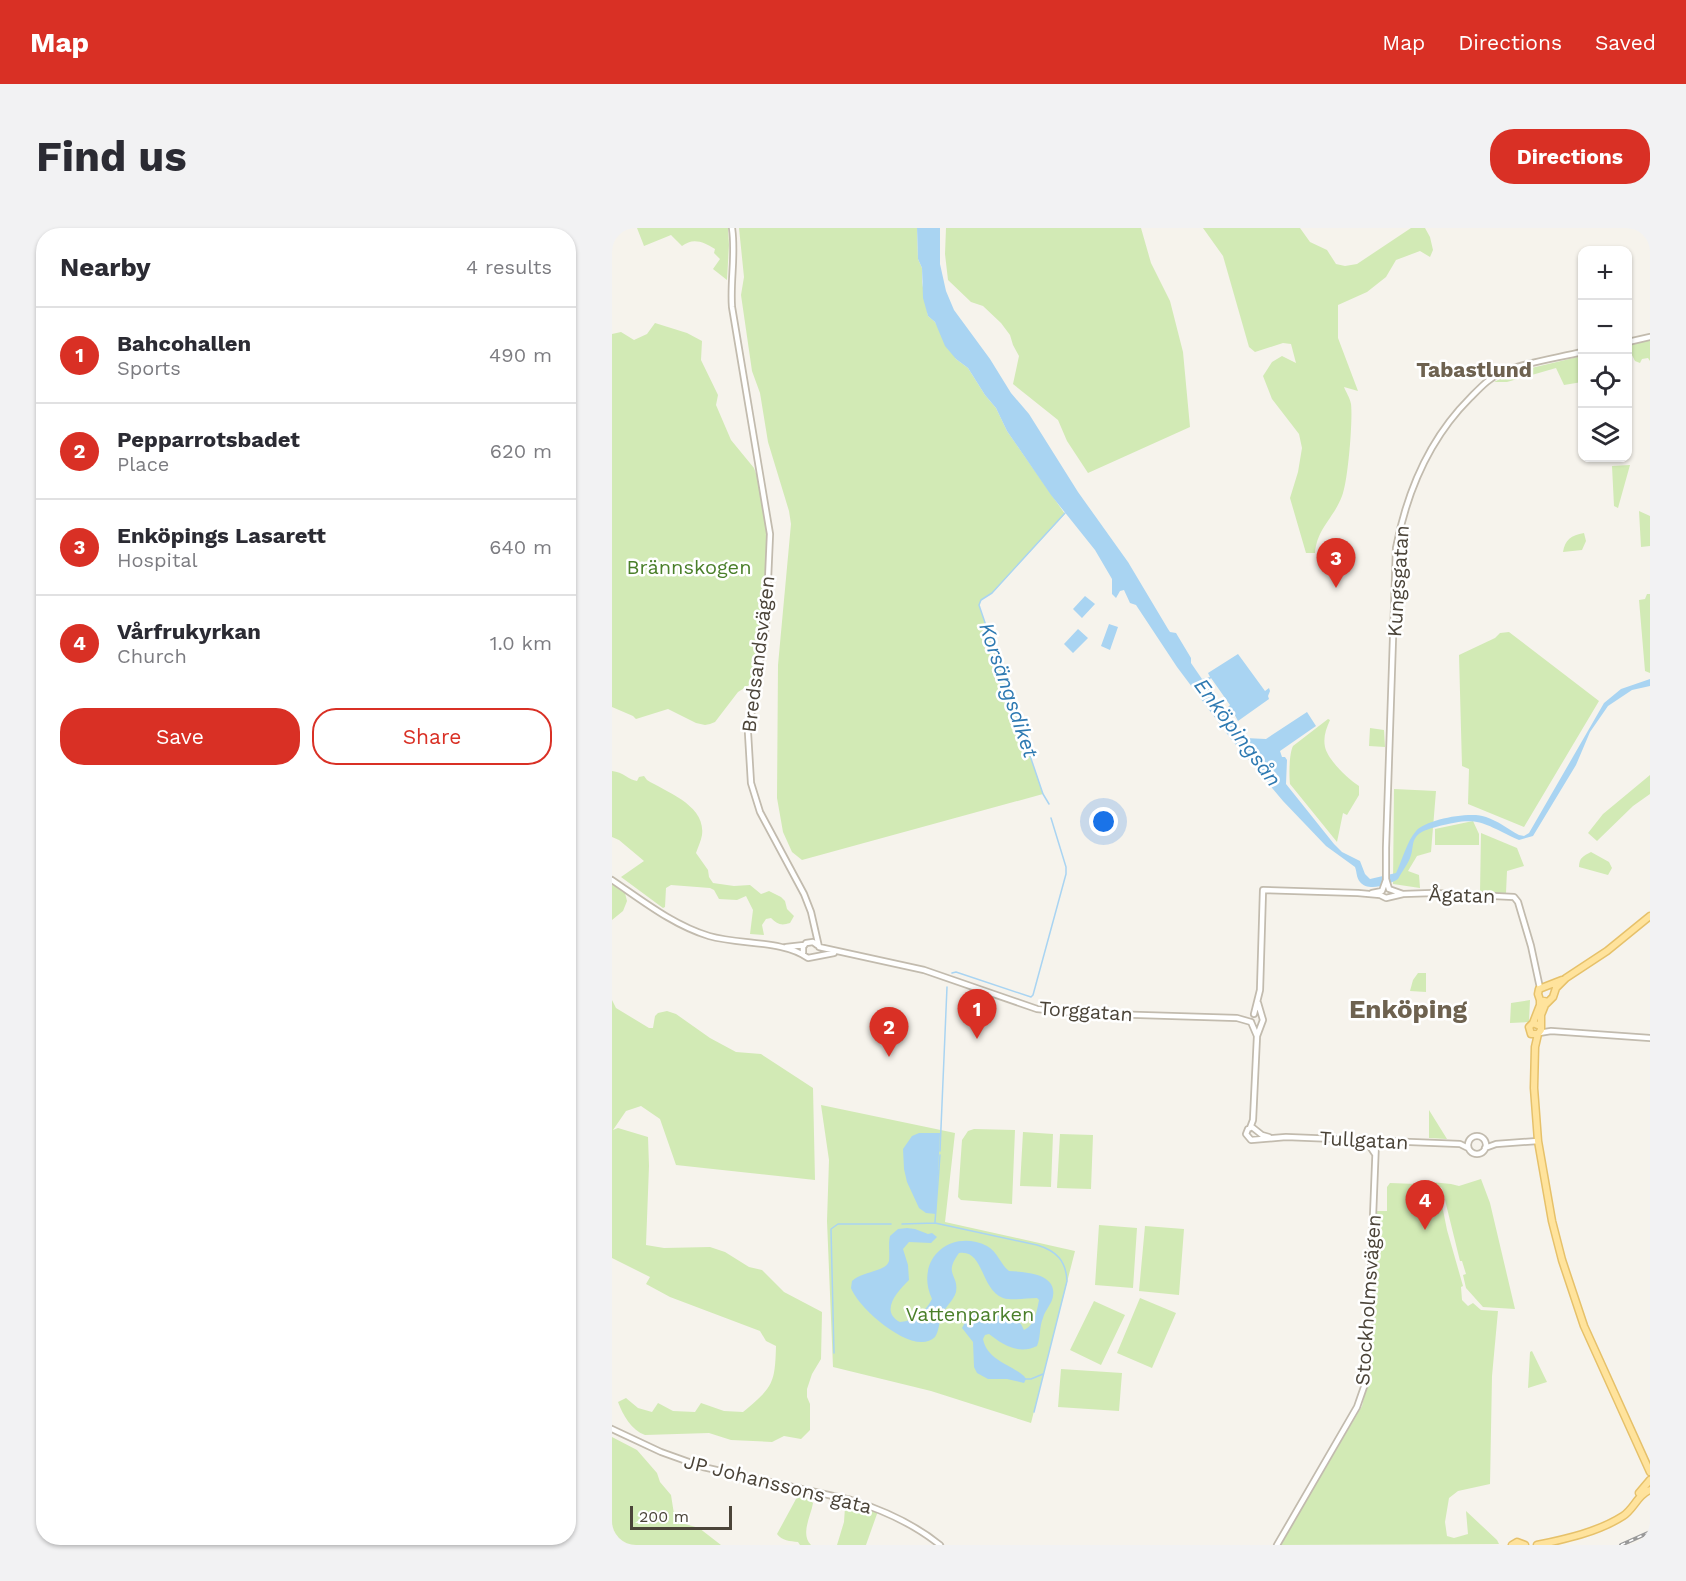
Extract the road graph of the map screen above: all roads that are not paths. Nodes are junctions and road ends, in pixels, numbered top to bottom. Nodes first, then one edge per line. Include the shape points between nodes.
1 (732, 228) edge
2 (1650, 337) edge
3 (1632, 341) edge
4 (1578, 353) edge
5 (612, 880) edge
6 (1386, 889) junction
7 (1650, 916) edge
8 (813, 926) junction
9 (805, 944) junction
10 (818, 946) junction
11 (780, 947) junction
12 (836, 952) junction
13 (804, 955) junction
14 (818, 955) junction
15 (1566, 978) junction
16 (1545, 987) junction
17 (1554, 992) junction
18 (1540, 1000) junction
19 (1548, 1002) junction
20 (1256, 1014) junction
21 (1237, 1018) junction
22 (1252, 1023) junction
23 (1260, 1024) junction
24 (1537, 1029) junction
25 (1257, 1036) junction
26 (1650, 1038) edge
27 (1253, 1120) junction
28 (1250, 1128) junction
29 (1258, 1131) junction
30 (1269, 1137) junction
31 (1256, 1138) junction
32 (1361, 1140) junction
33 (1469, 1140) junction
34 (1376, 1141) junction
35 (1485, 1141) junction
36 (1538, 1141) junction
37 (1460, 1144) junction
38 (1496, 1144) junction
39 (1468, 1148) junction
40 (1485, 1148) junction
41 (1376, 1157) junction
42 (612, 1429) edge
43 (1645, 1463) junction
44 (1650, 1472) edge
45 (1649, 1485) edge
46 (940, 1545) edge
47 (1277, 1545) edge
48 (1512, 1545) edge
49 (1525, 1545) edge
50 (1538, 1545) edge

1 - 8 street, Bredsandsvägen via 732,308 770,534 766,626 750,716 748,765 754,798 797,880
2 - 3 street
4 - 6 street, Kungsgatan via 1514,368 1485,383 1441,432 1407,500 1396,548
5 - 11 street via 670,919 698,932 733,942
6 - 16 street, Ågatan via 1403,894 1514,897 1532,946 1538,979
6 - 20 street, Ågatan via 1370,894 1263,890
7 - 15 main road
8 - 9 street
8 - 10 street, Bredsandsvägen
9 - 10 street, Torggatan via 813,942
9 - 11 street, Torggatan
9 - 13 street
10 - 12 street, Torggatan
10 - 14 street
11 - 13 street, Torggatan
12 - 14 street, Torggatan
12 - 21 street, Torggatan via 924,970 1037,1009
13 - 14 street, Torggatan via 811,959
15 - 16 main road
15 - 17 main road
16 - 17 main road
16 - 18 main road via 1538,994
17 - 19 main road
18 - 19 main road
18 - 24 main road
19 - 24 main road
20 - 21 street, Torggatan
20 - 22 street
20 - 23 street via 1263,1020
21 - 22 street, Torggatan
22 - 23 street, Torggatan
22 - 25 street
23 - 25 street
24 - 26 street
24 - 36 main road via 1534,1088
25 - 27 street
27 - 28 street
27 - 29 street
28 - 29 street
28 - 31 street via 1247,1137
29 - 30 street, Tullgatan
29 - 31 street
30 - 31 street, Tullgatan
30 - 32 street, Tullgatan
32 - 34 street, Tullgatan
32 - 41 street via 1370,1145
33 - 35 street via 1477,1136
33 - 37 street, Tullgatan
33 - 39 street
34 - 37 street, Tullgatan
34 - 41 street, Stockholmsvägen
35 - 38 street
35 - 40 street
36 - 38 street
36 - 43 main road via 1562,1260 1584,1326
37 - 39 street, Tullgatan
38 - 40 street
39 - 40 street via 1478,1154
41 - 47 street, Stockholmsvägen via 1365,1384 1358,1407
42 - 46 street, JP Johanssons gata via 694,1465 870,1506
43 - 44 main road
43 - 45 main road
45 - 50 main road via 1614,1520 1582,1534
48 - 49 main road
49 - 50 main road

